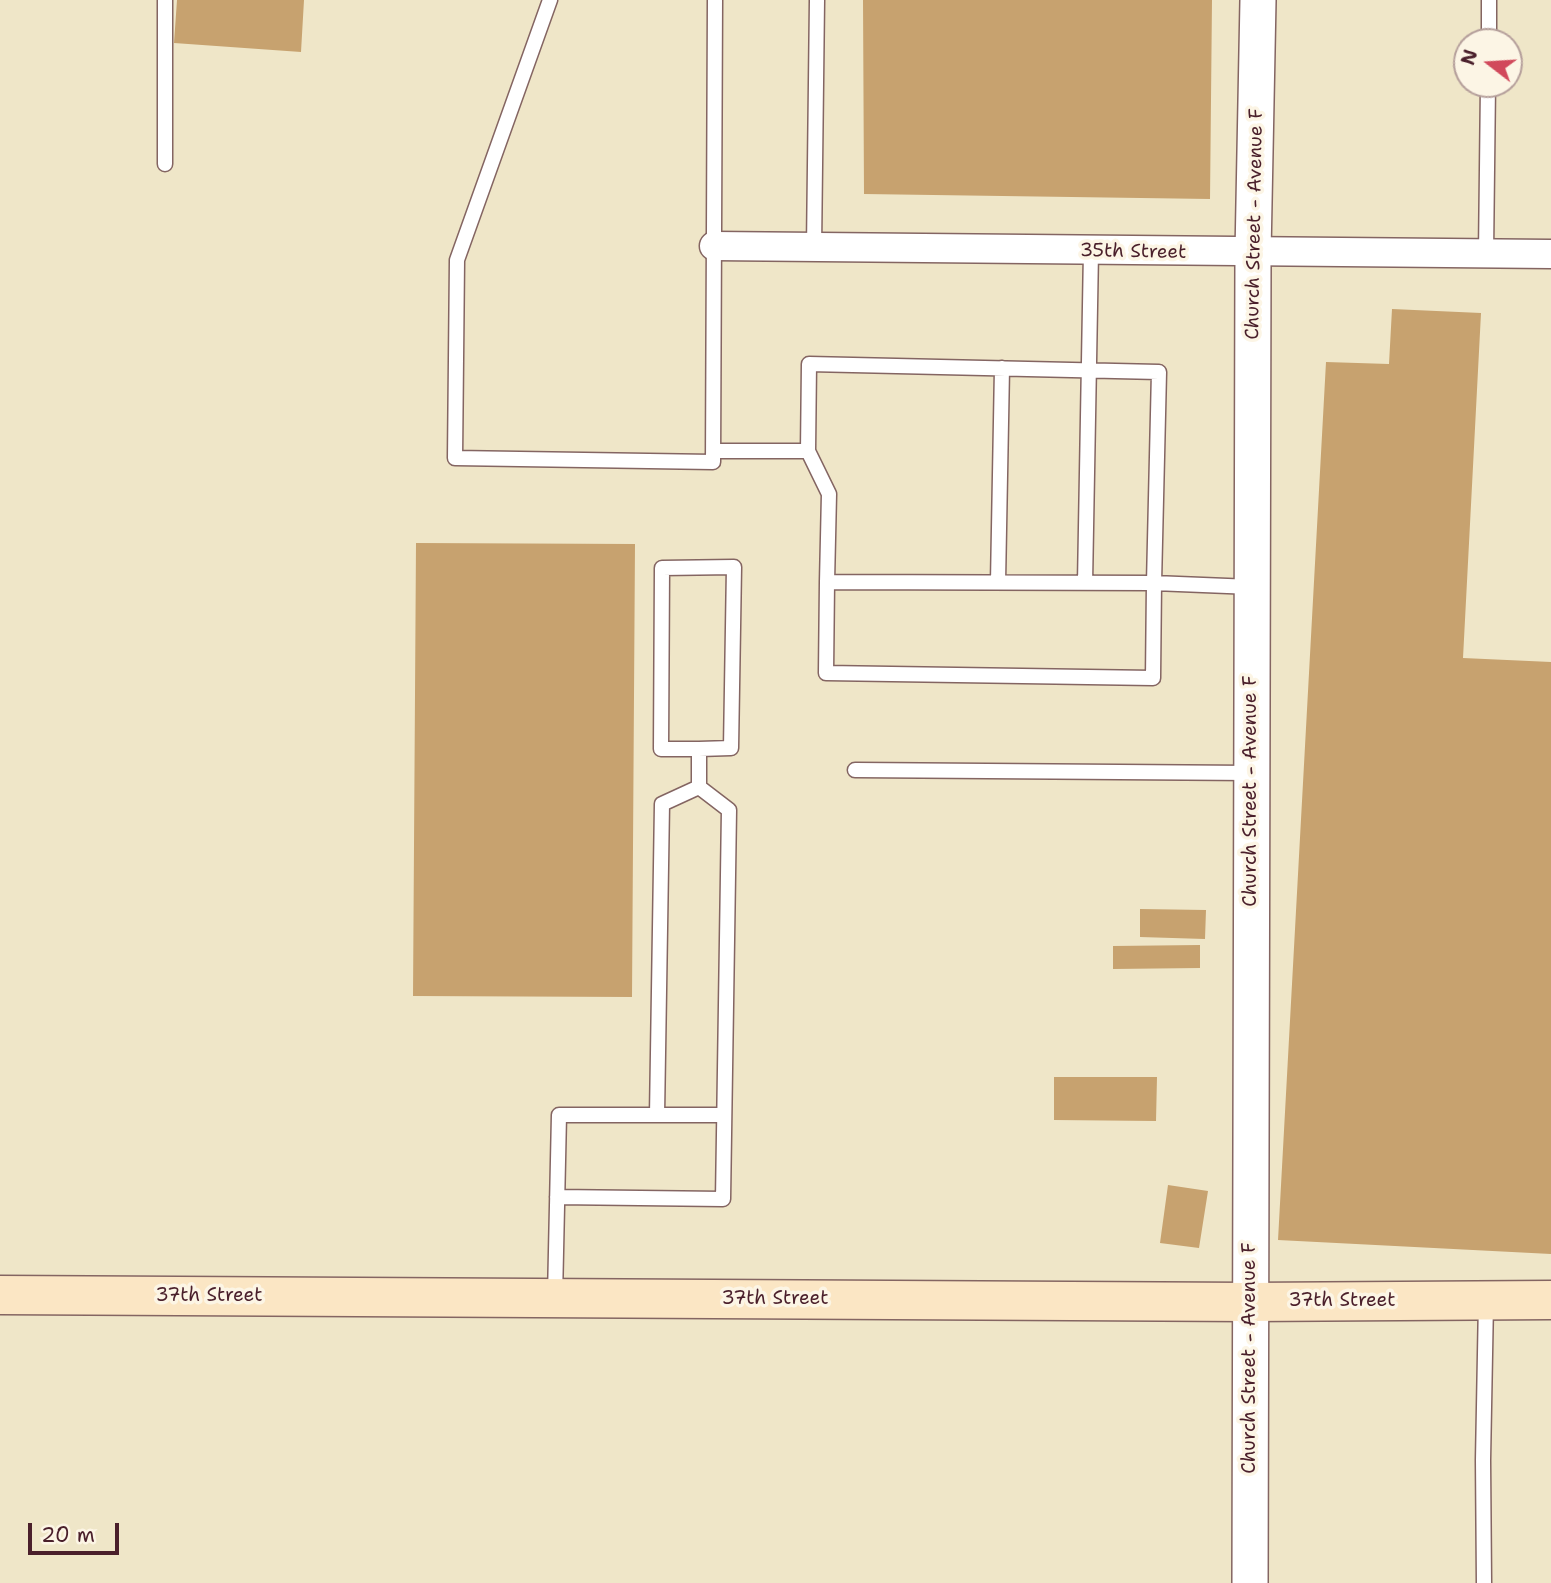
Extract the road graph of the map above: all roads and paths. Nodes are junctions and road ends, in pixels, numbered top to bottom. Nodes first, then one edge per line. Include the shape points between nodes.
1 (165, 0) edge
2 (550, 0) edge
3 (715, 0) edge
4 (817, 0) edge
5 (1258, 0) edge
6 (1489, 0) edge
7 (1489, 28) edge
8 (1488, 98) edge
9 (165, 164) dead end
10 (714, 246) junction
11 (814, 248) junction
12 (1091, 251) junction
13 (1253, 253) junction
14 (1486, 254) junction
15 (1551, 254) edge
16 (1002, 368) junction
17 (1088, 371) junction
18 (714, 451) junction
19 (808, 451) junction
20 (827, 582) junction
21 (998, 582) junction
22 (1085, 583) junction
23 (1154, 583) junction
24 (1252, 587) junction
25 (699, 749) junction
26 (855, 770) dead end
27 (1251, 773) junction
28 (699, 787) junction
29 (657, 1115) junction
30 (724, 1115) junction
31 (557, 1197) junction
32 (0, 1295) edge
33 (555, 1298) junction
34 (1551, 1300) edge
35 (1486, 1301) junction
36 (1250, 1302) junction
37 (1250, 1583) edge
38 (1483, 1583) edge

1 - 9 lane
2 - 18 lane via 457,260 456,458 713,462
3 - 10 lane
4 - 11 lane
5 - 13 street, Church Street - Avenue F
6 - 7 lane
8 - 14 lane
10 - 11 street, 35th Street
10 - 18 lane
11 - 12 street, 35th Street
12 - 13 street, 35th Street
12 - 17 lane
13 - 14 street, 35th Street
13 - 24 street, Church Street - Avenue F
14 - 15 street, 35th Street
16 - 17 lane
16 - 19 lane via 809,364
16 - 21 lane
17 - 22 lane
17 - 23 lane via 1158,372
18 - 19 lane
19 - 20 lane via 829,494
20 - 21 lane
20 - 23 lane via 826,673 1153,678
21 - 22 lane
22 - 23 lane
23 - 24 lane
24 - 27 street, Church Street - Avenue F
25 - 25 lane via 731,748 734,568 662,568 661,749
25 - 28 lane
26 - 27 lane
27 - 36 street, Church Street - Avenue F
28 - 29 lane via 662,804
28 - 30 lane via 729,810
29 - 30 lane
29 - 31 lane via 559,1115
30 - 31 lane via 723,1199
31 - 33 lane
32 - 33 main road, 37th Street
33 - 36 main road, 37th Street
34 - 35 main road, 37th Street
35 - 36 main road, 37th Street
35 - 38 lane
36 - 37 street, Church Street - Avenue F

